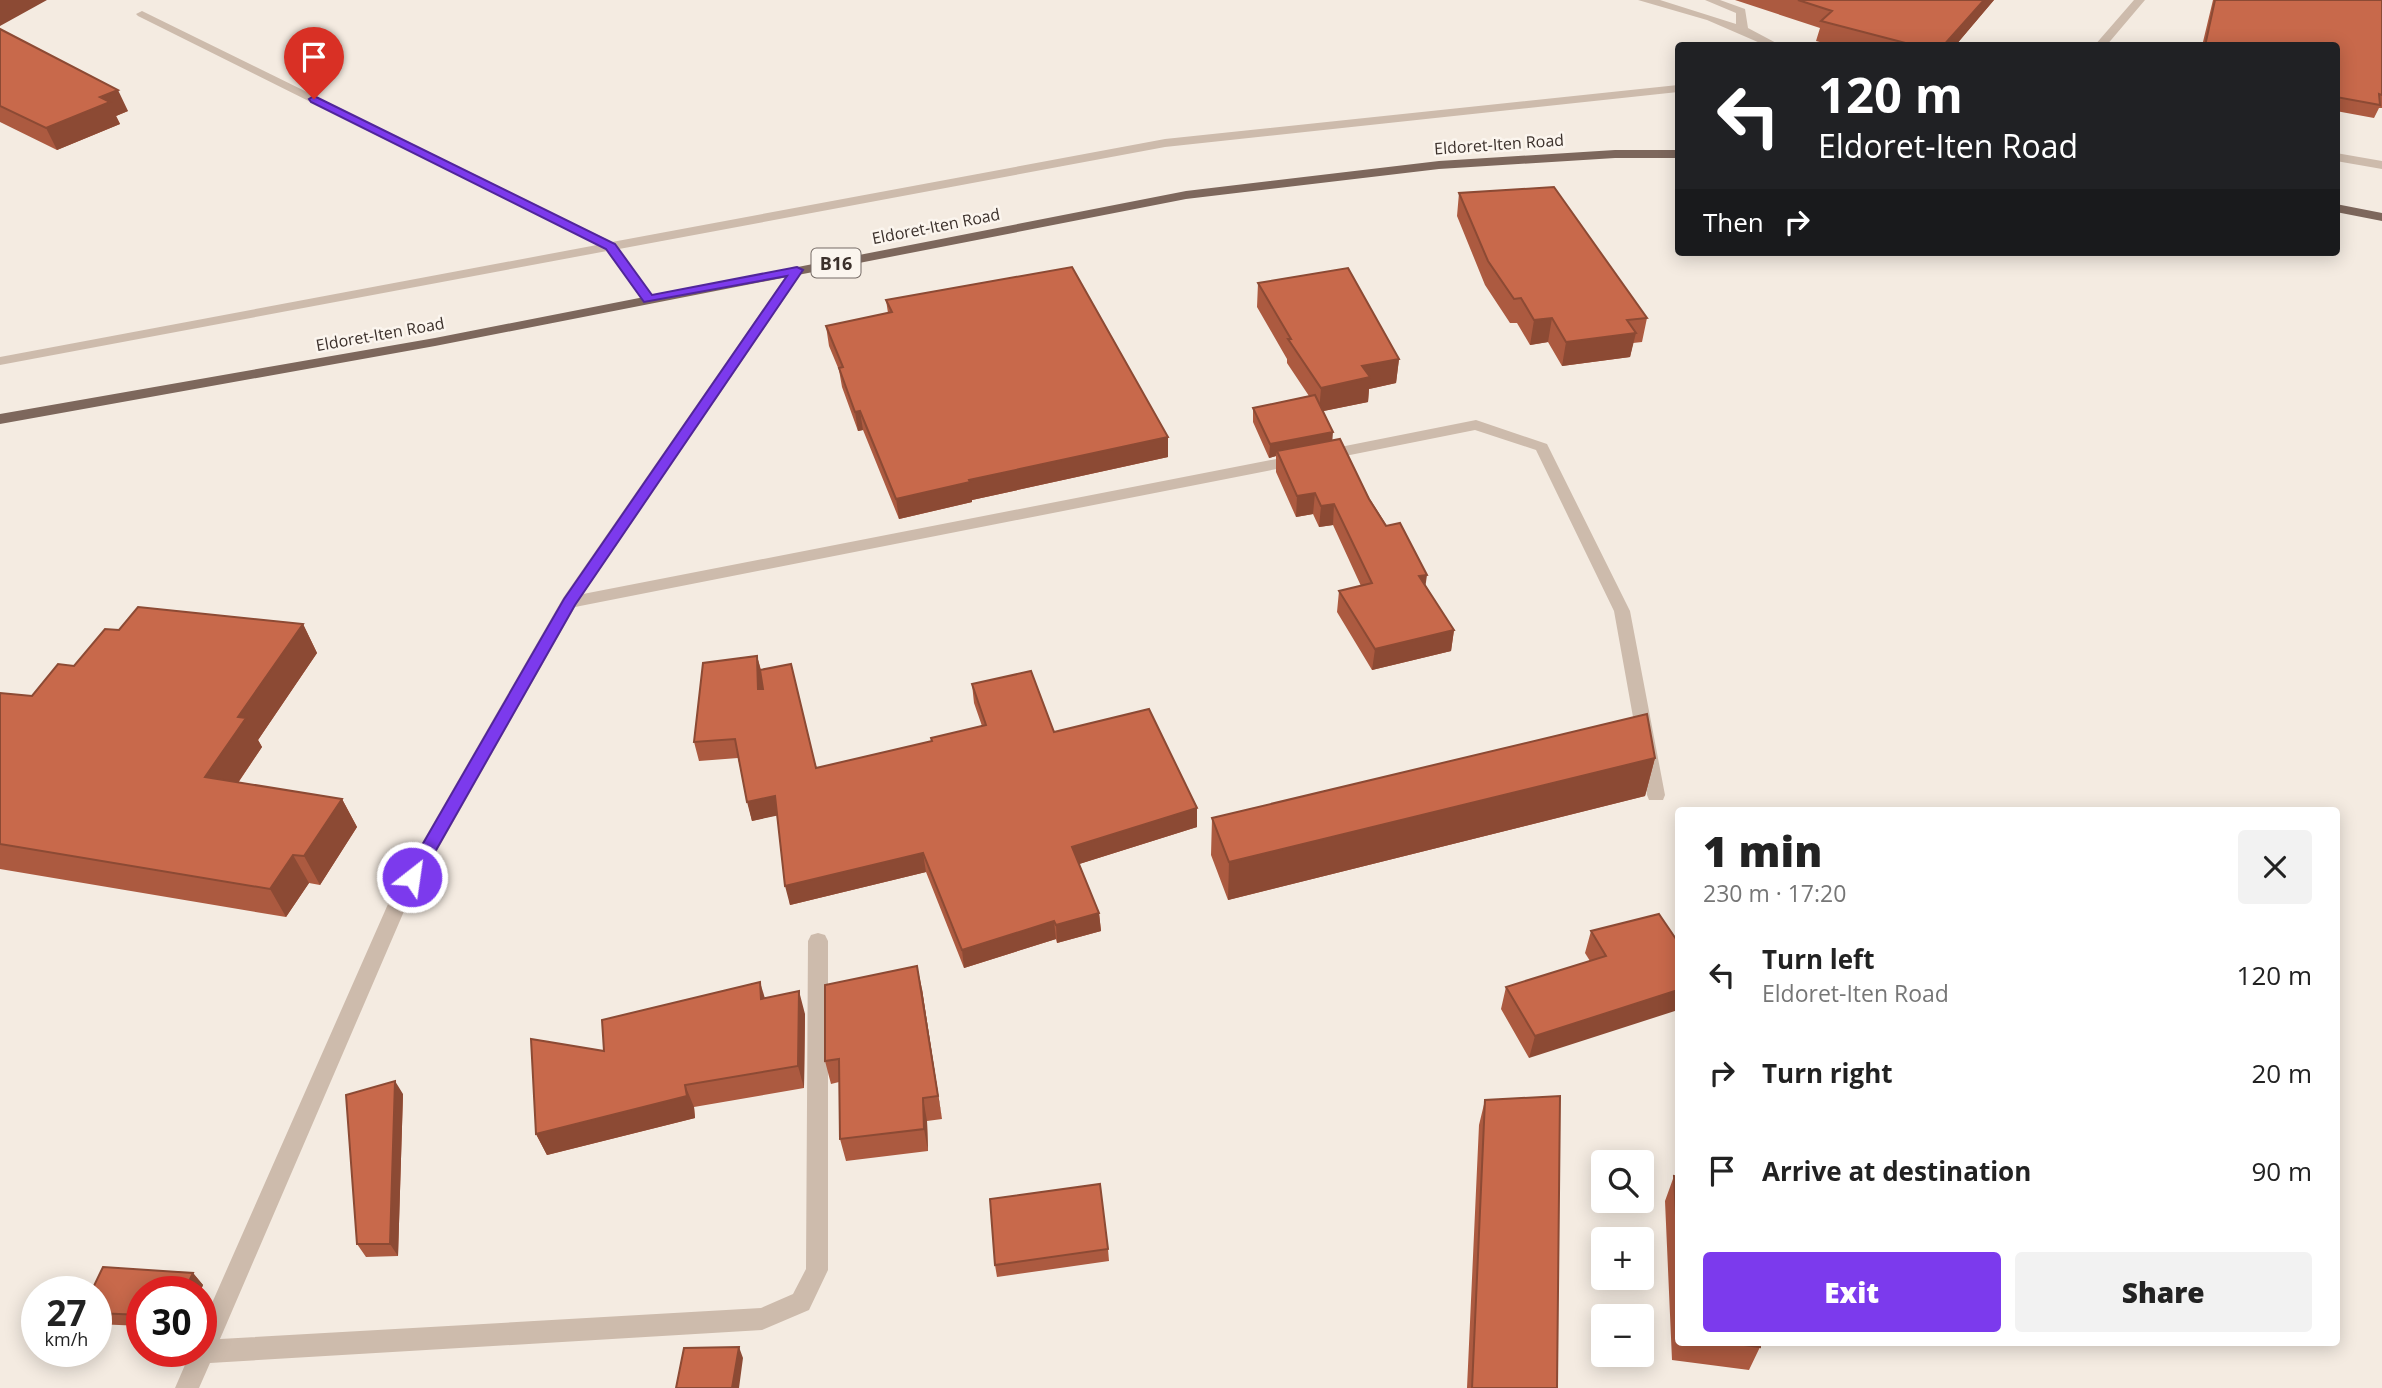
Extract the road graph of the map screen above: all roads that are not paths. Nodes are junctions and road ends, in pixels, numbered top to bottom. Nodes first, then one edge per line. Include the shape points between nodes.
1 (1643, 0) edge
2 (1710, 0) edge
3 (2140, 0) edge
4 (142, 13) dead end
5 (1742, 29) junction
6 (1769, 42) edge
7 (2103, 42) edge
8 (1675, 89) edge
9 (1675, 154) edge
10 (2340, 159) edge
11 (2382, 165) edge
12 (2340, 209) edge
13 (2382, 217) edge
14 (611, 247) junction
15 (797, 270) junction
16 (649, 300) junction
17 (0, 362) edge
18 (0, 419) edge
19 (569, 602) junction
20 (1656, 795) edge
21 (818, 941) dead end
22 (217, 1320) edge
23 (217, 1351) edge
24 (196, 1367) edge
25 (187, 1388) edge

1 - 5 street via 1682,7
2 - 5 street via 1741,12
3 - 7 street
4 - 14 street
5 - 6 street
8 - 14 street via 1165,143
9 - 15 main road, Eldoret-Iten Road / B16 via 1439,165 1186,195
10 - 11 street
12 - 13 main road
14 - 16 street
14 - 17 street
15 - 16 main road, Eldoret-Iten Road / B16
15 - 19 street
16 - 18 main road, Eldoret-Iten Road / B16
19 - 20 street via 1476,425 1542,447 1611,587 1622,611
19 - 22 street via 399,900
21 - 23 street via 817,1270 801,1302 762,1319
24 - 25 street

